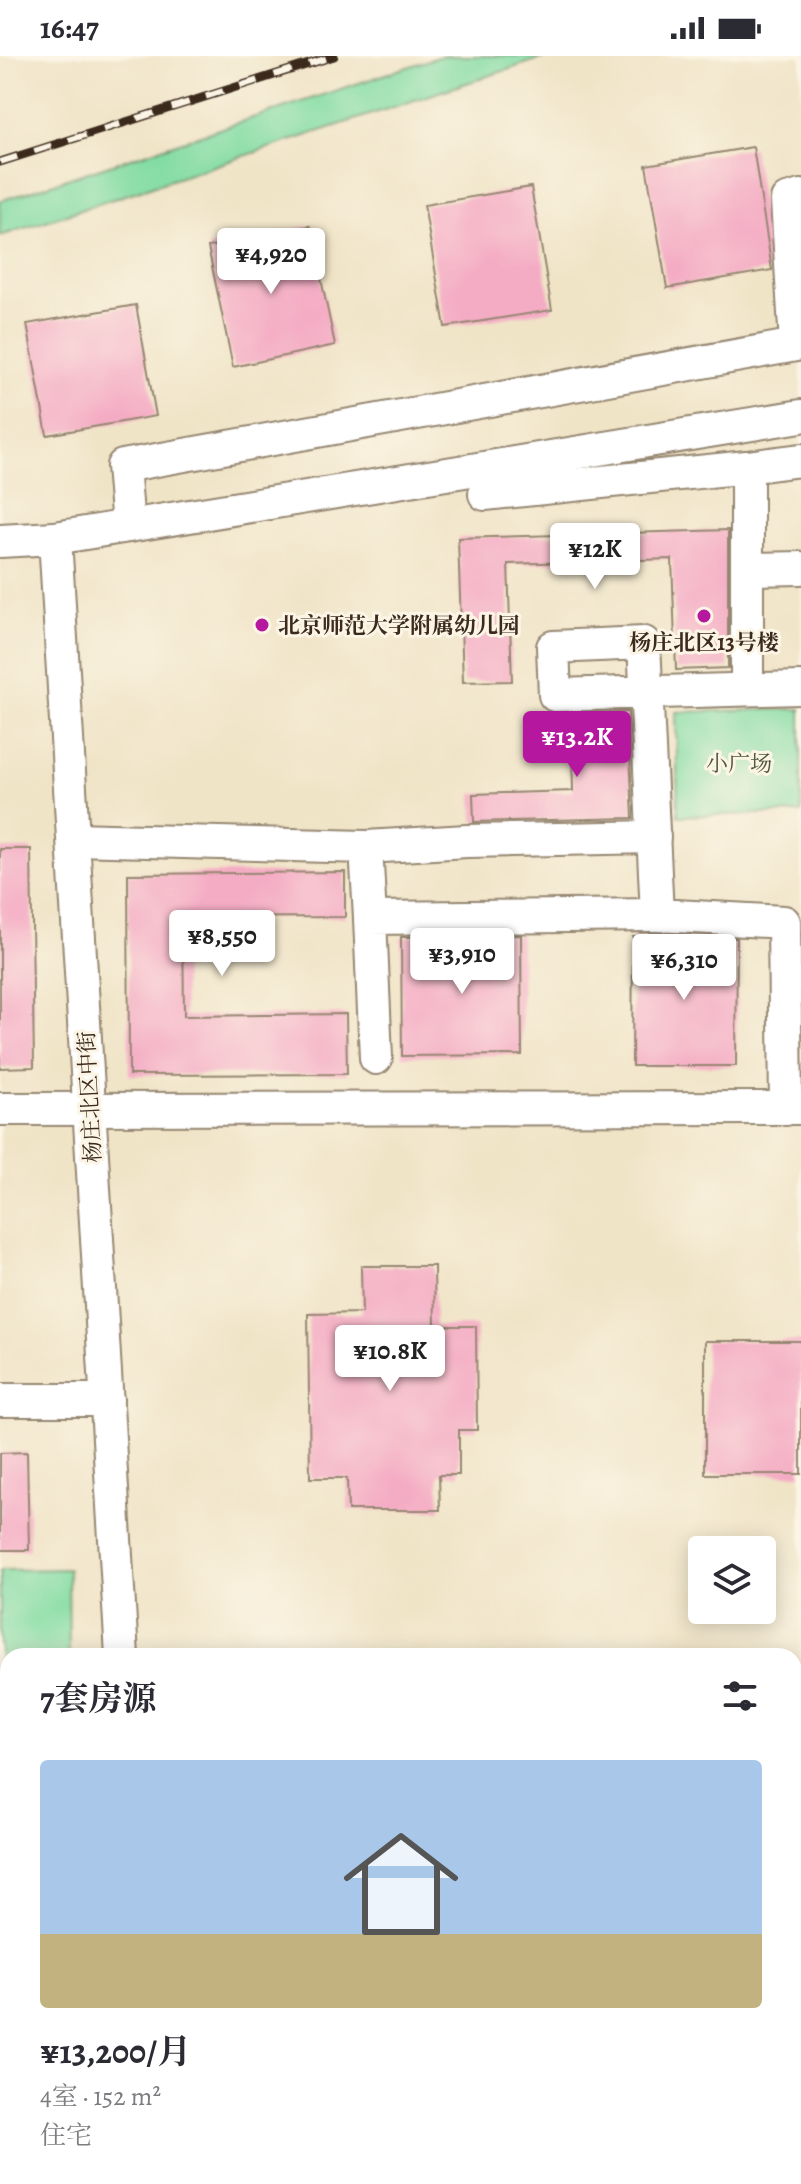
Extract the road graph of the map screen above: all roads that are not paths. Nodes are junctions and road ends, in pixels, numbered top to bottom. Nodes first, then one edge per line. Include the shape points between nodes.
1 (801, 196) edge
2 (801, 416) edge
3 (801, 460) edge
4 (747, 467) junction
5 (485, 494) dead end
6 (128, 526) junction
7 (55, 538) junction
8 (0, 541) edge
9 (801, 568) edge
10 (747, 569) junction
11 (801, 688) edge
12 (747, 689) junction
13 (654, 837) junction
14 (74, 839) junction
15 (366, 847) junction
16 (657, 915) junction
17 (370, 918) junction
18 (793, 922) edge
19 (376, 1058) dead end
20 (794, 1108) edge
21 (0, 1109) edge
22 (90, 1109) junction
23 (0, 1400) edge
24 (107, 1400) junction
25 (122, 1648) edge

1 - 6 street via 787,200 796,345 123,466
2 - 6 street
3 - 4 street
4 - 5 street
4 - 10 street
6 - 7 street
7 - 8 street
7 - 14 street, 杨庄北区中街
9 - 10 street
10 - 12 street
11 - 12 street
12 - 13 street via 647,691
13 - 15 street
13 - 16 street
14 - 15 street
14 - 22 street, 杨庄北区中街
15 - 17 street
16 - 17 street
16 - 18 street
17 - 19 street
18 - 20 street
20 - 22 street
21 - 22 street
22 - 24 street, 杨庄北区中街
23 - 24 street
24 - 25 street, 杨庄北区中街

